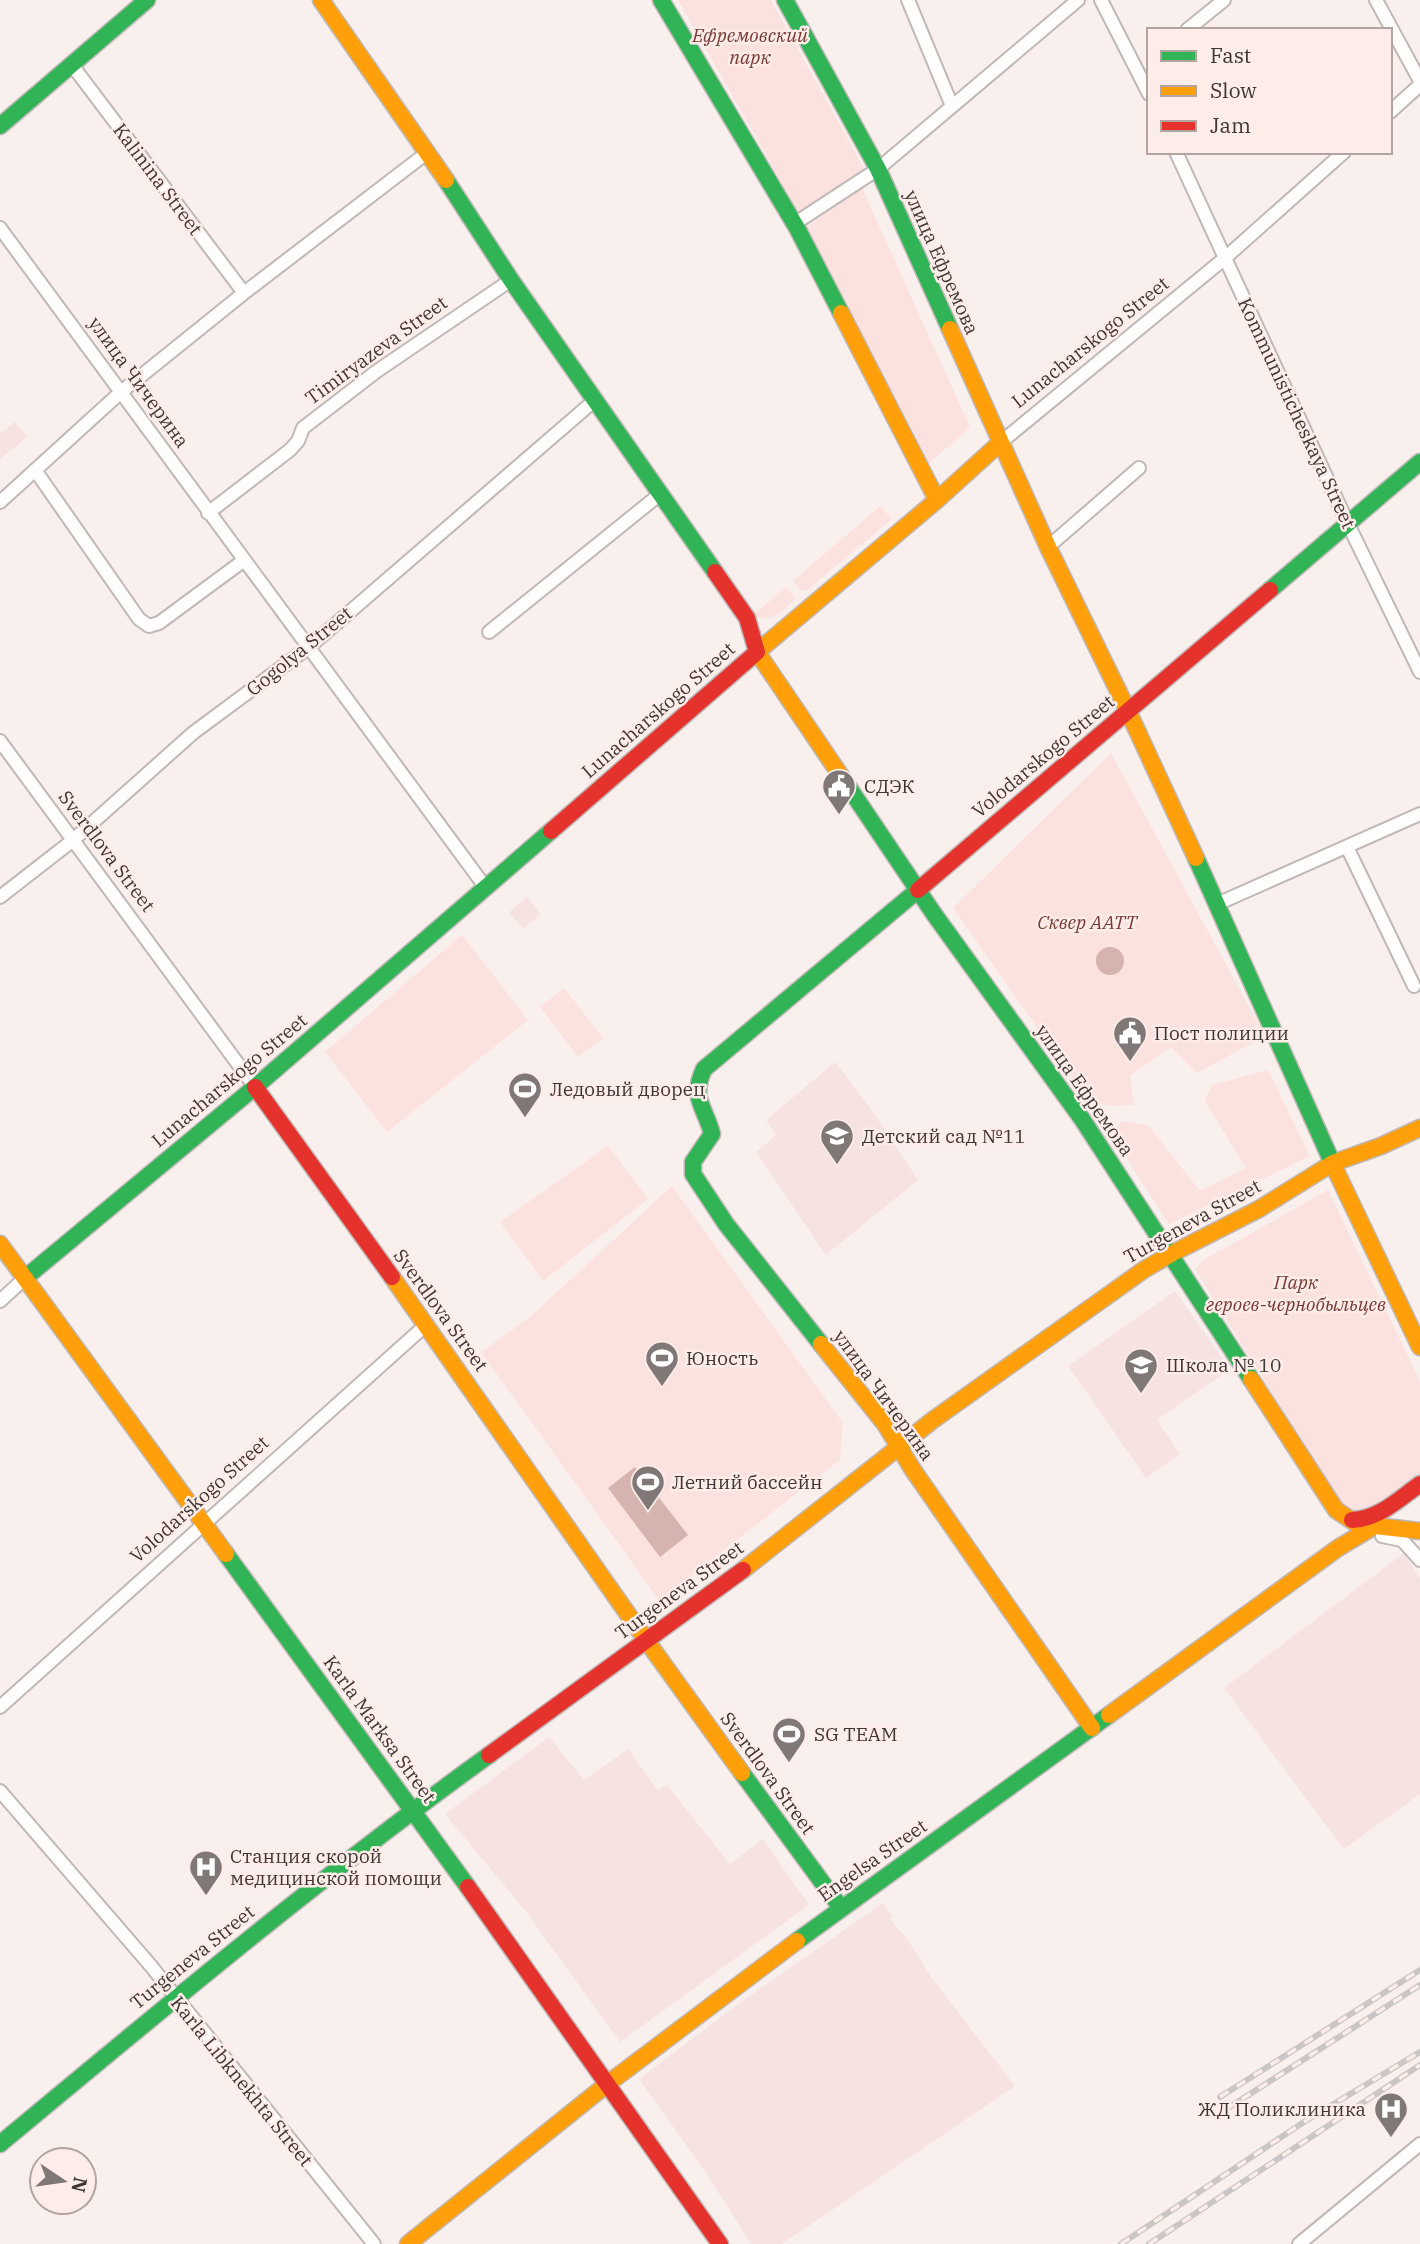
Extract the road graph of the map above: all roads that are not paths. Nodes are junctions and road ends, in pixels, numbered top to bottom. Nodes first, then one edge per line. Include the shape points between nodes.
1 (147, 0) edge
2 (321, 0) edge
3 (661, 0) edge
4 (785, 0) edge
5 (908, 0) edge
6 (1078, 0) edge
7 (1101, 0) edge
8 (1224, 0) edge
9 (1376, 0) edge
10 (1189, 28) edge
11 (1391, 28) edge
12 (1392, 30) edge
13 (1147, 62) edge
14 (72, 65) junction
15 (1138, 69) junction
16 (1420, 83) edge
17 (1147, 89) edge
18 (952, 106) junction
19 (1392, 110) edge
20 (0, 126) edge
21 (428, 152) junction
22 (1177, 154) edge
23 (1342, 154) edge
24 (878, 169) junction
25 (794, 223) junction
26 (0, 228) edge
27 (1225, 258) junction
28 (511, 281) junction
29 (244, 293) junction
30 (121, 392) junction
31 (595, 400) junction
32 (1000, 443) junction
33 (1420, 462) edge
34 (1139, 468) dead end
35 (35, 470) junction
36 (659, 495) junction
37 (937, 500) junction
38 (0, 502) edge
39 (208, 513) junction
40 (1348, 524) junction
41 (1048, 547) junction
42 (243, 561) junction
43 (489, 632) dead end
44 (309, 647) junction
45 (757, 652) junction
46 (1420, 672) edge
47 (1128, 711) junction
48 (0, 741) edge
49 (1420, 814) edge
50 (72, 841) junction
51 (1347, 847) junction
52 (486, 888) junction
53 (918, 890) junction
54 (0, 897) edge
55 (1217, 904) junction
56 (1414, 986) dead end
57 (695, 1083) joint
58 (255, 1087) junction
59 (1420, 1128) edge
60 (1333, 1163) junction
61 (0, 1244) edge
62 (1171, 1254) junction
63 (25, 1278) junction
64 (0, 1301) edge
65 (427, 1324) junction
66 (1420, 1347) edge
67 (898, 1448) junction
68 (1420, 1484) edge
69 (1342, 1515) junction
70 (203, 1523) junction
71 (1373, 1527) junction
72 (1390, 1528) junction
73 (1420, 1531) edge
74 (1338, 1548) junction
75 (1420, 1554) edge
76 (1420, 1560) edge
77 (646, 1640) junction
78 (0, 1707) edge
79 (1092, 1728) junction
80 (0, 1791) edge
81 (413, 1810) junction
82 (841, 1908) junction
83 (175, 1998) junction
84 (606, 2085) junction
85 (0, 2144) edge
86 (1420, 2144) edge
87 (374, 2244) edge
88 (408, 2244) edge
89 (720, 2244) edge
90 (1299, 2244) edge

1 - 14 street
2 - 21 street
3 - 25 street
4 - 24 street, улица Ефремова
5 - 18 street
6 - 18 street
7 - 15 street
8 - 10 street
9 - 11 street
12 - 16 street
13 - 15 street
14 - 20 street
14 - 29 street, Kalinina Street
15 - 17 street
16 - 19 street
18 - 24 street
21 - 28 street
21 - 29 street
22 - 27 street, Kommunisticheskaya Street
23 - 27 street, Lunacharskogo Street
24 - 25 street
24 - 32 street, улица Ефремова
25 - 37 street
26 - 30 street, улица Чичерина
27 - 32 street, Lunacharskogo Street
27 - 40 street, Kommunisticheskaya Street
28 - 31 street
28 - 39 street, Timiryazeva Street via 377,371 303,428 290,450
29 - 30 street
30 - 35 street
30 - 39 street, улица Чичерина
31 - 36 street
31 - 44 street, Gogolya Street
32 - 37 street, Lunacharskogo Street
32 - 41 street, улица Ефремова
33 - 40 street, Volodarskogo Street
34 - 41 street
35 - 38 street
35 - 42 street via 139,619 149,626
36 - 43 street
36 - 45 street via 747,618
37 - 45 street, Lunacharskogo Street
39 - 42 street, улица Чичерина
40 - 46 street, Kommunisticheskaya Street
40 - 47 street, Volodarskogo Street
41 - 47 street, улица Ефремова
42 - 44 street, улица Чичерина
44 - 50 street, Gogolya Street via 193,733
44 - 52 street, улица Чичерина
45 - 52 street, Lunacharskogo Street
45 - 53 street, улица Ефремова
47 - 53 street, Volodarskogo Street
47 - 55 street, улица Ефремова
48 - 50 street, Sverdlova Street
49 - 51 street
50 - 54 street, Gogolya Street
50 - 58 street, Sverdlova Street
51 - 55 street
51 - 56 street
52 - 58 street, Lunacharskogo Street
53 - 57 street, Volodarskogo Street via 704,1069
53 - 62 street, улица Ефремова via 1082,1119
55 - 60 street, улица Ефремова
57 - 67 street, улица Чичерина via 712,1134 693,1161 693,1174 726,1224 885,1424
58 - 63 street, Lunacharskogo Street
58 - 65 street, Sverdlova Street
59 - 60 street, Turgeneva Street
60 - 62 street, Turgeneva Street via 1259,1209
60 - 66 street, улица Ефремова via 1340,1186
61 - 63 street, Karla Marksa Street
62 - 67 street, Turgeneva Street via 1019,1357
62 - 69 street, улица Ефремова
63 - 64 street, Lunacharskogo Street
63 - 70 street, Karla Marksa Street
65 - 70 street, Volodarskogo Street
65 - 77 street, Sverdlova Street
67 - 77 street, Turgeneva Street
67 - 79 street, улица Чичерина
68 - 69 street via 1369,1518 1357,1521
69 - 71 street
69 - 74 street
70 - 78 street, Volodarskogo Street
70 - 81 street, Karla Marksa Street
71 - 72 street
71 - 74 street, Engelsa Street
72 - 73 street
72 - 75 street via 1408,1537
74 - 76 street via 1368,1537 1391,1536 1404,1541
74 - 79 street, Engelsa Street
77 - 81 street, Turgeneva Street
77 - 82 street, Sverdlova Street
79 - 82 street, Engelsa Street
80 - 83 street, Karla Libknekhta Street
81 - 83 street, Turgeneva Street
81 - 84 street, Karla Marksa Street
82 - 84 street, Engelsa Street
83 - 85 street, Turgeneva Street
83 - 87 street, Karla Libknekhta Street
84 - 88 street, Engelsa Street
84 - 89 street, Karla Marksa Street
86 - 90 street

